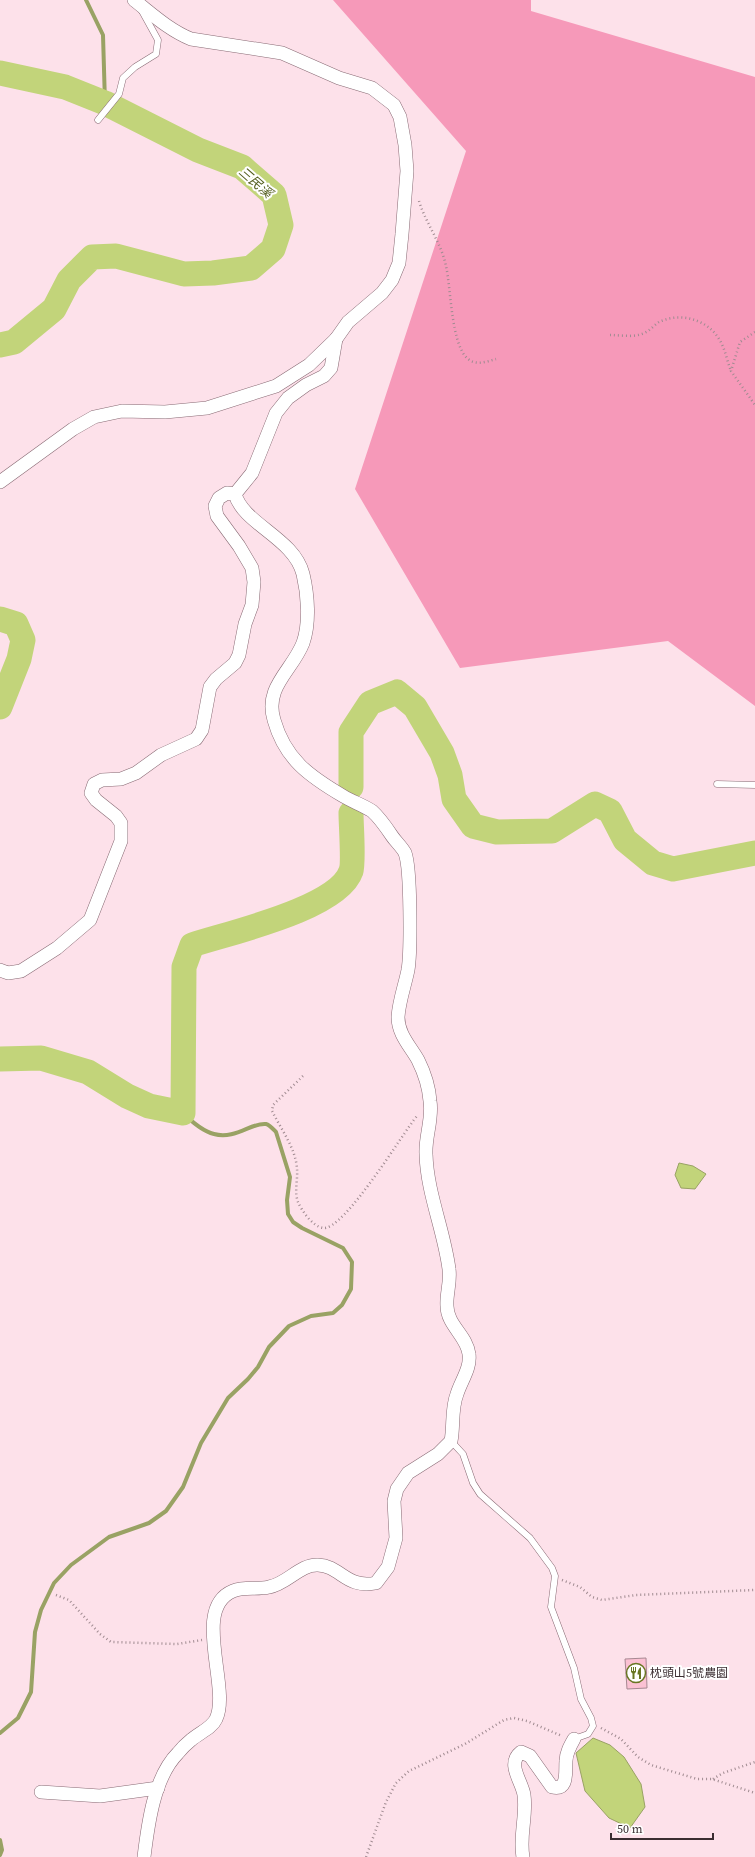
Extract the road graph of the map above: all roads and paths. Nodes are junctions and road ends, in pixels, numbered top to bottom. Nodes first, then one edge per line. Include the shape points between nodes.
1 (135, 1) edge
2 (98, 120) dead end
3 (416, 195) dead end
4 (755, 332) edge
5 (610, 335) dead end
6 (336, 339) junction
7 (496, 359) dead end
8 (731, 371) junction
9 (755, 406) edge
10 (0, 482) edge
11 (235, 494) junction
12 (717, 784) dead end
13 (755, 785) edge
14 (0, 970) edge
15 (303, 1076) dead end
16 (430, 1101) junction
17 (451, 1441) junction
18 (555, 1576) junction
19 (755, 1590) edge
20 (56, 1595) dead end
21 (212, 1638) junction
22 (593, 1726) junction
23 (574, 1739) junction
24 (755, 1762) edge
25 (712, 1779) junction
26 (158, 1788) junction
27 (41, 1792) dead end
28 (755, 1793) edge
29 (144, 1857) edge
30 (366, 1857) edge
31 (523, 1857) edge

1 - 2 lane via 158,40 156,54 123,78 119,94
1 - 6 street via 166,26 190,38 282,52 339,78 372,88 394,105 400,117 407,171 398,263 392,280 382,293 348,322
3 - 7 path via 446,265 458,341 467,358 479,364
4 - 8 path via 740,342
5 - 8 path via 634,336 645,333 658,323 671,318 688,318 708,326 719,339
6 - 10 street via 309,365 276,386 207,408 165,412 122,411 94,417 73,429
6 - 11 street via 331,368 324,376 288,398 276,413 252,473
8 - 9 path
11 - 14 street via 227,493 219,498 215,506 217,516 252,568 252,605 239,655 235,663 210,687 203,724 196,739 161,755 136,773 121,779 102,780 94,784 92,793 96,800 121,823 121,841 90,920 56,948 21,971 8,973
11 - 16 street via 237,501 246,511 286,546 297,560 302,573 307,625 303,642 272,695 274,720 287,751 299,766 374,813 403,849 407,859 409,967 398,1015 406,1042 418,1061
12 - 13 lane
15 - 16 path via 272,1105 272,1111 294,1154 298,1169 298,1201 313,1223 323,1228 331,1226 351,1208
16 - 17 street via 431,1120 426,1155 431,1191 450,1271 447,1306 449,1318 470,1355 456,1395
17 - 18 lane via 463,1454 473,1483 480,1494 530,1538
17 - 21 street via 438,1454 408,1473 397,1489 394,1501 396,1538 388,1567 376,1583 365,1586 353,1583 333,1570 318,1565 307,1567 269,1588 244,1588 232,1591 223,1598 218,1608
18 - 19 path via 602,1600 636,1595
18 - 22 lane via 551,1608 574,1668 581,1699
20 - 21 path via 69,1600 110,1642 177,1644
21 - 26 street via 220,1699 216,1720 175,1756 165,1768
22 - 23 lane via 588,1734
22 - 25 path via 621,1739 638,1757 651,1765 697,1779
23 - 30 path via 514,1718 504,1720 465,1744 409,1771 396,1783 386,1802
23 - 31 street via 566,1760 565,1781 557,1788 552,1787 530,1756 521,1752 516,1756 515,1769 524,1796 521,1847
24 - 25 path
25 - 28 path
26 - 27 street via 100,1796
26 - 29 street via 146,1834

